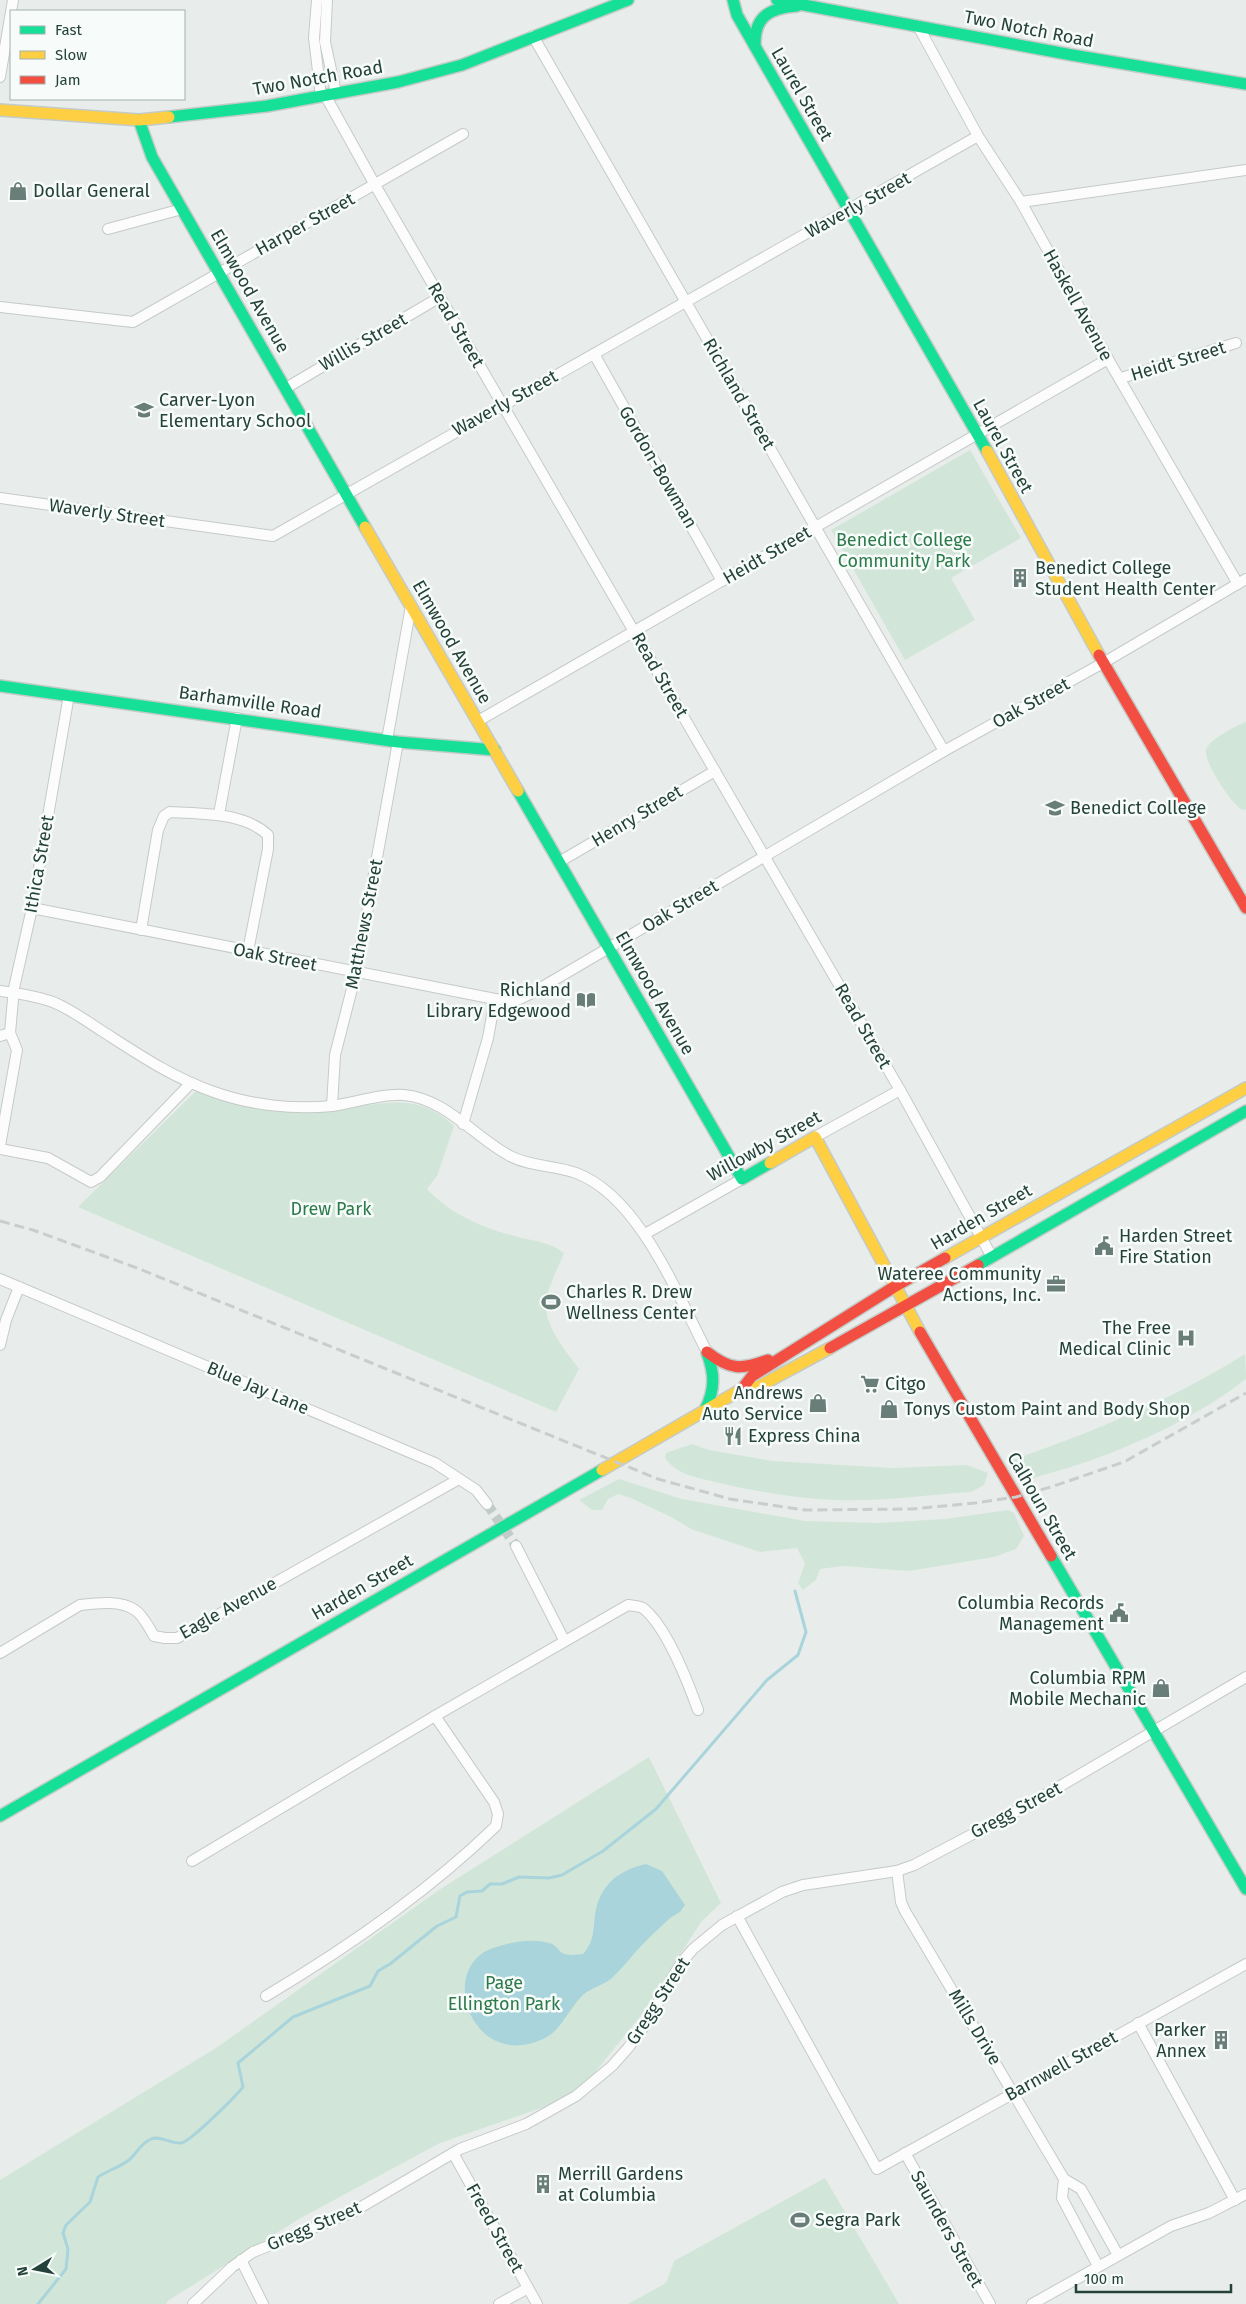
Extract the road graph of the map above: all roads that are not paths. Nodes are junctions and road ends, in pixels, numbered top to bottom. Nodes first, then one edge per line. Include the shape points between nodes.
1 (317, 0) edge
2 (327, 0) edge
3 (628, 0) edge
4 (733, 0) edge
5 (777, 0) edge
6 (805, 5) junction
7 (10, 18) edge
8 (918, 26) junction
9 (534, 36) junction
10 (755, 47) junction
11 (0, 77) edge
12 (1246, 84) edge
13 (328, 94) junction
14 (0, 110) edge
15 (139, 120) junction
16 (464, 134) dead end
17 (978, 136) junction
18 (1246, 170) edge
19 (375, 185) junction
20 (1021, 202) junction
21 (182, 209) junction
22 (848, 211) junction
23 (108, 229) dead end
24 (219, 273) junction
25 (440, 297) junction
26 (685, 300) junction
27 (0, 307) edge
28 (1236, 343) dead end
29 (594, 354) junction
30 (1108, 359) junction
31 (1121, 378) junction
32 (286, 388) junction
33 (502, 404) junction
34 (978, 434) junction
35 (347, 494) junction
36 (0, 498) edge
37 (815, 526) junction
38 (722, 580) junction
39 (1242, 581) edge
40 (411, 606) junction
41 (634, 632) junction
42 (1103, 663) junction
43 (0, 686) edge
44 (69, 695) junction
45 (237, 718) junction
46 (478, 721) junction
47 (393, 741) junction
48 (495, 750) junction
49 (944, 751) junction
50 (715, 770) junction
51 (219, 814) junction
52 (764, 856) junction
53 (559, 862) junction
54 (32, 908) junction
55 (1246, 908) edge
56 (140, 930) junction
57 (609, 948) junction
58 (248, 951) junction
59 (356, 973) junction
60 (0, 991) edge
61 (14, 992) junction
62 (495, 999) junction
63 (5, 1034) edge
64 (191, 1083) junction
65 (1246, 1088) edge
66 (900, 1090) junction
67 (332, 1106) junction
68 (1246, 1111) edge
69 (463, 1124) junction
70 (815, 1137) junction
71 (0, 1148) edge
72 (742, 1179) junction
73 (645, 1234) junction
74 (981, 1237) junction
75 (992, 1257) junction
76 (0, 1279) edge
77 (20, 1287) junction
78 (894, 1287) junction
79 (906, 1307) junction
80 (0, 1345) edge
81 (794, 1350) junction
82 (707, 1352) junction
83 (742, 1389) junction
84 (704, 1411) junction
85 (459, 1479) junction
86 (487, 1504) tunnel mouth
87 (516, 1546) tunnel mouth
88 (564, 1640) junction
89 (0, 1653) edge
90 (1246, 1677) edge
91 (698, 1710) dead end
92 (435, 1716) junction
93 (1154, 1732) junction
94 (0, 1816) edge
95 (192, 1861) dead end
96 (897, 1870) junction
97 (1246, 1888) edge
98 (737, 1916) junction
99 (1246, 1964) edge
100 (266, 1996) dead end
101 (1138, 2024) junction
102 (1014, 2092) junction
103 (453, 2153) junction
104 (905, 2153) junction
105 (1064, 2179) junction
106 (1246, 2194) edge
107 (1235, 2200) junction
108 (1118, 2255) junction
109 (241, 2260) junction
110 (1098, 2266) junction
111 (528, 2288) junction
112 (193, 2304) edge
113 (263, 2304) edge
114 (499, 2304) edge
115 (537, 2304) edge
116 (990, 2304) edge
117 (1032, 2304) edge

1 - 13 street, Read Street via 314,38
2 - 13 street
3 - 9 street, Two Notch Road
4 - 10 street, Laurel Street via 736,15
5 - 6 street, Two Notch Road
6 - 8 street, Two Notch Road
6 - 10 street via 780,8 765,15 755,32
7 - 11 street
8 - 12 street, Two Notch Road
8 - 17 street, Haskell Avenue
9 - 13 street, Two Notch Road via 462,65 398,82
9 - 26 street, Richland Street
10 - 22 street, Laurel Street
13 - 15 street, Two Notch Road via 250,108
13 - 19 street, Read Street
14 - 15 street, Two Notch Road
15 - 21 street, Elmwood Avenue via 152,157
16 - 19 street, Harper Street
17 - 20 street, Haskell Avenue
17 - 22 street, Waverly Street
18 - 20 street
19 - 24 street, Harper Street
19 - 25 street, Read Street
20 - 30 street, Haskell Avenue
21 - 23 street
21 - 24 street, Elmwood Avenue
22 - 26 street, Waverly Street
22 - 34 street, Laurel Street
24 - 27 street, Harper Street via 133,322
24 - 32 street, Elmwood Avenue
25 - 32 street, Willis Street
25 - 33 street, Read Street
26 - 29 street, Waverly Street
26 - 37 street, Richland Street
28 - 31 street, Heidt Street
29 - 33 street, Waverly Street
29 - 38 street, Gordon-Bowman
30 - 31 street, Haskell Avenue
30 - 34 street, Heidt Street
31 - 39 street, Haskell Avenue
32 - 35 street, Elmwood Avenue
33 - 35 street, Waverly Street
33 - 41 street, Read Street
34 - 37 street, Heidt Street
34 - 42 street, Laurel Street
35 - 36 street, Waverly Street via 273,536
35 - 40 street, Elmwood Avenue
37 - 38 street, Heidt Street
37 - 49 street, Richland Street
38 - 41 street, Heidt Street
39 - 42 street, Oak Street
40 - 46 street, Elmwood Avenue
40 - 47 street, Matthews Street
41 - 46 street, Heidt Street
41 - 50 street, Read Street
42 - 49 street, Oak Street
42 - 55 street, Laurel Street
43 - 44 street, Barhamville Road
44 - 45 street, Barhamville Road
44 - 54 street, Ithica Street
45 - 47 street, Barhamville Road
45 - 51 street
46 - 48 street, Elmwood Avenue
47 - 48 street, Barhamville Road
47 - 59 street, Matthews Street
48 - 53 street, Elmwood Avenue
49 - 52 street, Oak Street
50 - 52 street, Read Street
50 - 53 street, Henry Street
51 - 56 street via 170,812 164,816 158,830
51 - 58 street via 258,826 268,835
52 - 57 street, Oak Street
52 - 66 street, Read Street
53 - 57 street, Elmwood Avenue
54 - 56 street, Oak Street
54 - 61 street, Ithica Street
56 - 58 street, Oak Street
57 - 62 street, Oak Street via 515,1001
57 - 72 street, Elmwood Avenue
58 - 59 street, Oak Street
59 - 62 street, Oak Street
59 - 67 street, Matthews Street via 335,1055
60 - 61 street
61 - 63 street, Ithica Street
61 - 64 street via 51,1001
62 - 69 street via 488,1038
63 - 71 street, Ithica Street via 17,1050
64 - 67 street via 255,1103
64 - 71 street via 100,1177 91,1182 48,1158
65 - 74 street, Harden Street
66 - 70 street, Willowby Street
66 - 74 street, Read Street
67 - 69 street via 404,1095 445,1108
68 - 75 street, Harden Street
69 - 73 street via 510,1156 536,1166 576,1172 620,1204
70 - 72 street, Willowby Street
70 - 78 street, Calhoun Street
72 - 73 street, Willowby Street
73 - 82 street
74 - 75 street, Read Street
74 - 78 street, Harden Street
75 - 79 street, Harden Street
76 - 77 street, Blue Jay Lane
77 - 80 street
77 - 85 street, Blue Jay Lane via 435,1463
78 - 79 street, Calhoun Street
78 - 81 street, Harden Street
79 - 83 street, Harden Street via 758,1387
79 - 93 street, Calhoun Street
81 - 82 street via 739,1369 725,1366
81 - 83 street, Harden Street via 752,1376
82 - 84 street via 715,1374 715,1386
83 - 84 street, Harden Street
84 - 94 street, Harden Street
85 - 86 street, Blue Jay Lane via 476,1490
85 - 89 street, Eagle Avenue via 177,1638 154,1636 136,1610 117,1603 96,1603 80,1605
87 - 88 street
88 - 91 street via 628,1605 641,1607 658,1622
88 - 92 street
90 - 93 street, Gregg Street
92 - 95 street
92 - 100 street via 494,1802 498,1814 496,1826 436,1879 389,1914 315,1967
93 - 96 street, Gregg Street via 1028,1805 914,1865
93 - 97 street, Calhoun Street
96 - 98 street, Gregg Street via 803,1885 782,1892
96 - 102 street, Mills Drive via 905,1911
98 - 103 street, Gregg Street via 693,1949 628,2048 588,2086 555,2110
98 - 104 street, Barnwell Street via 877,2169
99 - 101 street, Barnwell Street
101 - 102 street, Barnwell Street
101 - 107 street
102 - 104 street, Barnwell Street
102 - 105 street, Mills Drive
103 - 109 street, Gregg Street via 351,2213 253,2252
103 - 111 street, Freed Street
104 - 116 street, Saunders Street
105 - 108 street, Mills Drive via 1081,2189
105 - 110 street, Mills Drive via 1062,2198
106 - 107 street
107 - 108 street via 1171,2226
108 - 110 street
109 - 112 street, Gregg Street
109 - 113 street
110 - 117 street
111 - 114 street
111 - 115 street, Freed Street

